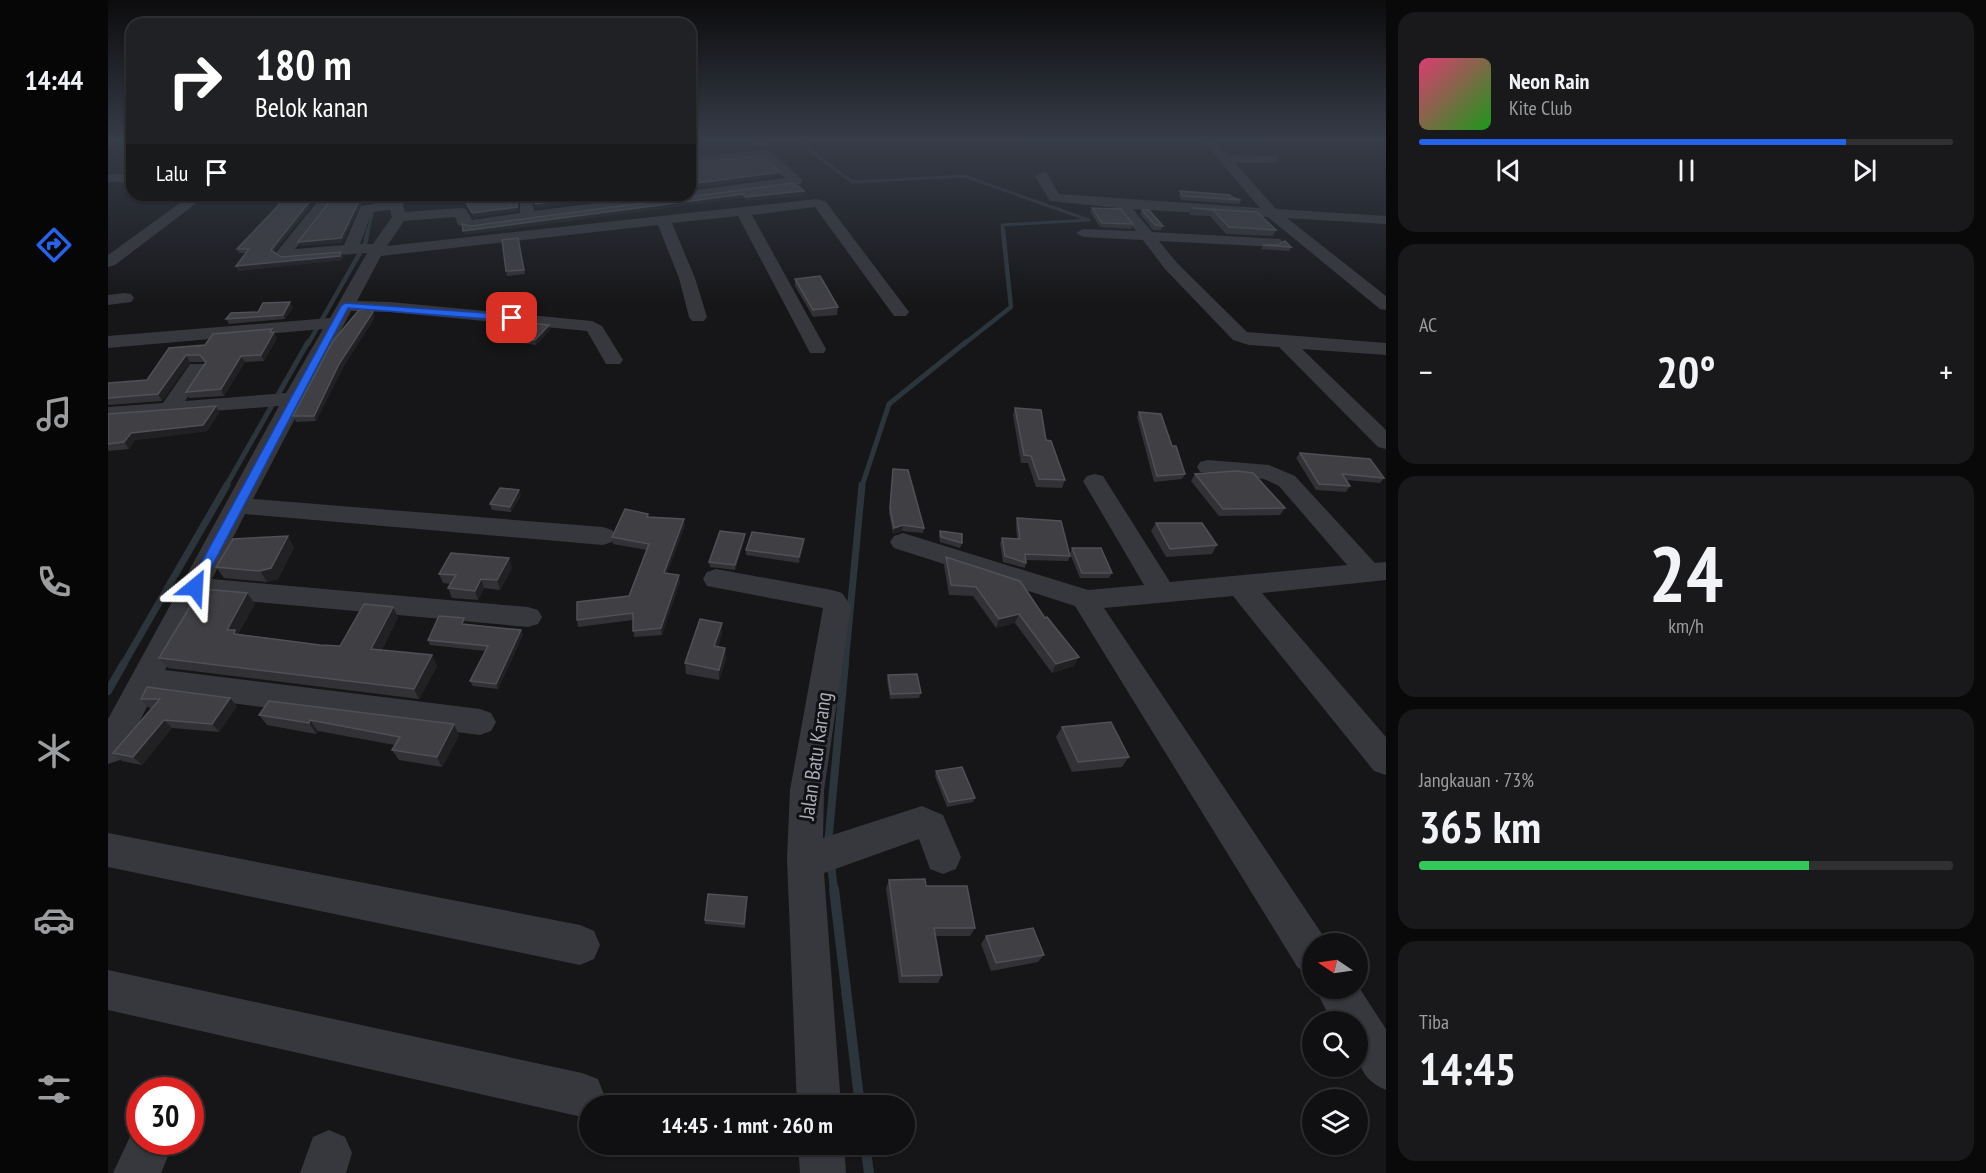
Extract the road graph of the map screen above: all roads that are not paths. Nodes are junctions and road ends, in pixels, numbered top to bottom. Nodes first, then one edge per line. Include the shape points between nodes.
1 (1053, 196) edge
2 (1070, 196) edge
3 (1083, 196) edge
4 (1257, 196) edge
5 (192, 201) edge
6 (325, 201) edge
7 (461, 201) edge
8 (525, 201) edge
9 (626, 201) edge
10 (1122, 204) junction
11 (391, 206) edge
12 (460, 212) junction
13 (743, 212) junction
14 (1274, 215) junction
15 (528, 217) junction
16 (664, 220) junction
17 (1386, 220) edge
18 (1083, 233) dead end
19 (1148, 236) junction
20 (1275, 242) edge
21 (366, 250) junction
22 (108, 262) edge
23 (1386, 304) edge
24 (900, 312) dead end
25 (698, 317) dead end
26 (328, 319) junction
27 (108, 342) edge
28 (1285, 342) junction
29 (817, 349) dead end
30 (1386, 349) edge
31 (613, 360) dead end
32 (197, 368) dead end
33 (286, 400) junction
34 (170, 408) junction
35 (108, 413) edge
36 (1386, 442) edge
37 (1209, 467) dead end
38 (1095, 481) dead end
39 (237, 505) junction
40 (603, 536) dead end
41 (903, 542) dead end
42 (1379, 575) edge
43 (716, 579) dead end
44 (1240, 585) junction
45 (195, 587) junction
46 (1162, 593) junction
47 (1089, 600) junction
48 (528, 617) dead end
49 (146, 680) junction
50 (480, 722) dead end
51 (108, 750) edge
52 (1386, 761) edge
53 (108, 850) edge
54 (825, 854) junction
55 (943, 858) dead end
56 (1302, 939) edge
57 (580, 945) dead end
58 (108, 990) edge
59 (1368, 1040) edge
60 (1386, 1068) edge
61 (582, 1095) dead end
62 (819, 1095) edge
63 (145, 1155) edge
64 (822, 1155) edge
65 (137, 1173) edge
66 (823, 1173) edge

1 - 2 street
3 - 10 street
4 - 14 street
5 - 22 street
6 - 21 street via 282,253
7 - 12 street
8 - 15 street
9 - 15 street
10 - 14 street
10 - 19 street
11 - 12 street
11 - 21 street
11 - 21 street via 365,209
12 - 15 street via 466,224
13 - 16 street
13 - 24 street via 819,204
13 - 29 street
14 - 17 street
14 - 23 street
16 - 21 street
16 - 25 street
18 - 19 street
19 - 20 street
19 - 28 street via 1171,266 1240,336
21 - 26 street
26 - 27 street
26 - 31 street via 390,307 592,326
26 - 33 street
28 - 30 street
28 - 36 street
32 - 34 street
33 - 34 street
33 - 39 street
34 - 35 street
37 - 42 street via 1269,472 1287,481
38 - 46 street
39 - 40 street
39 - 45 street
41 - 47 street
42 - 44 street
43 - 54 street, Jalan Batu Karang via 832,600 837,606 807,790
44 - 46 street
44 - 52 street
45 - 48 street
45 - 49 street
46 - 47 street
47 - 56 street via 1090,610
49 - 50 street
49 - 51 street
53 - 57 street
54 - 55 street via 922,822 933,827
54 - 62 street, Jalan Batu Karang
58 - 61 street
59 - 60 street
63 - 65 street
64 - 66 street

